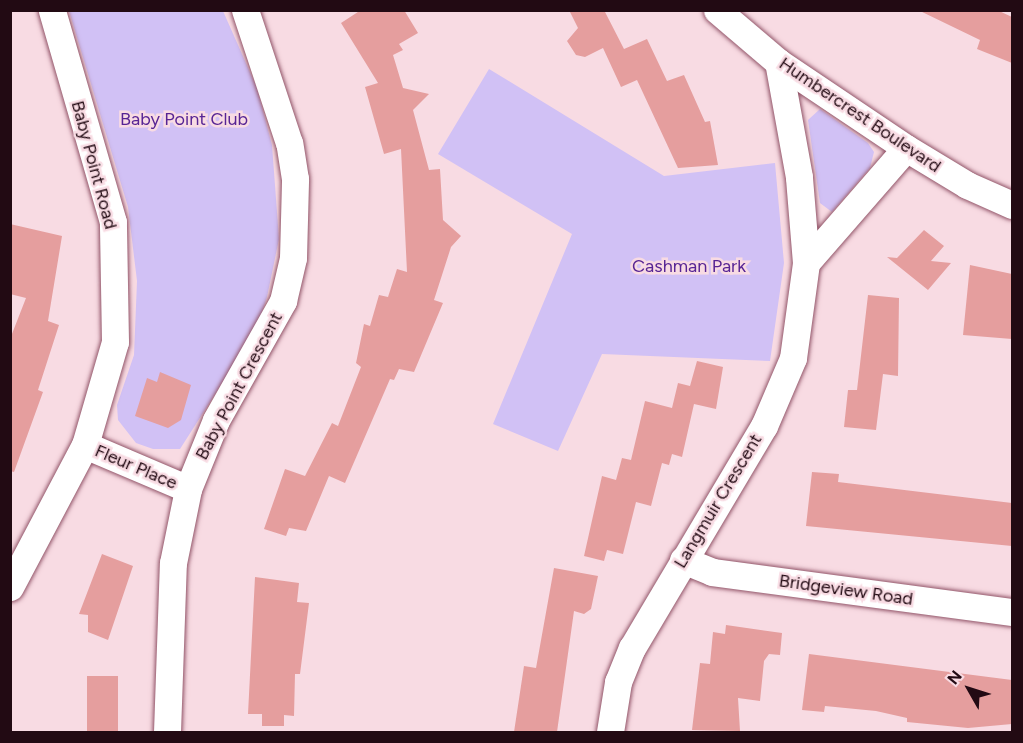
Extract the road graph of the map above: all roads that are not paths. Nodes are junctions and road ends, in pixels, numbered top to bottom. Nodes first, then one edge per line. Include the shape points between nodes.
1 (52, 10) edge
2 (245, 10) edge
3 (717, 10) edge
4 (778, 62) junction
5 (906, 148) junction
6 (1012, 205) edge
7 (806, 263) junction
8 (85, 445) junction
9 (188, 489) junction
10 (683, 560) junction
11 (10, 587) edge
12 (1012, 612) edge
13 (167, 732) edge
14 (610, 732) edge

1 - 8 street, Baby Point Road via 113,222 115,342
2 - 9 street, Baby Point Crescent via 289,143 295,179 292,258 284,301 216,420
3 - 4 street, Humbercrest Boulevard
4 - 5 street, Humbercrest Boulevard
4 - 7 street, Langmuir Crescent via 799,177
5 - 6 street, Humbercrest Boulevard via 967,185
5 - 7 street
7 - 10 street, Langmuir Crescent via 793,358 786,380 764,426
8 - 9 street, Fleur Place
8 - 11 street, Baby Point Road
9 - 13 street, Baby Point Crescent via 173,563
10 - 12 street, Bridgeview Road via 712,572
10 - 14 street, Langmuir Crescent via 632,648 618,682

